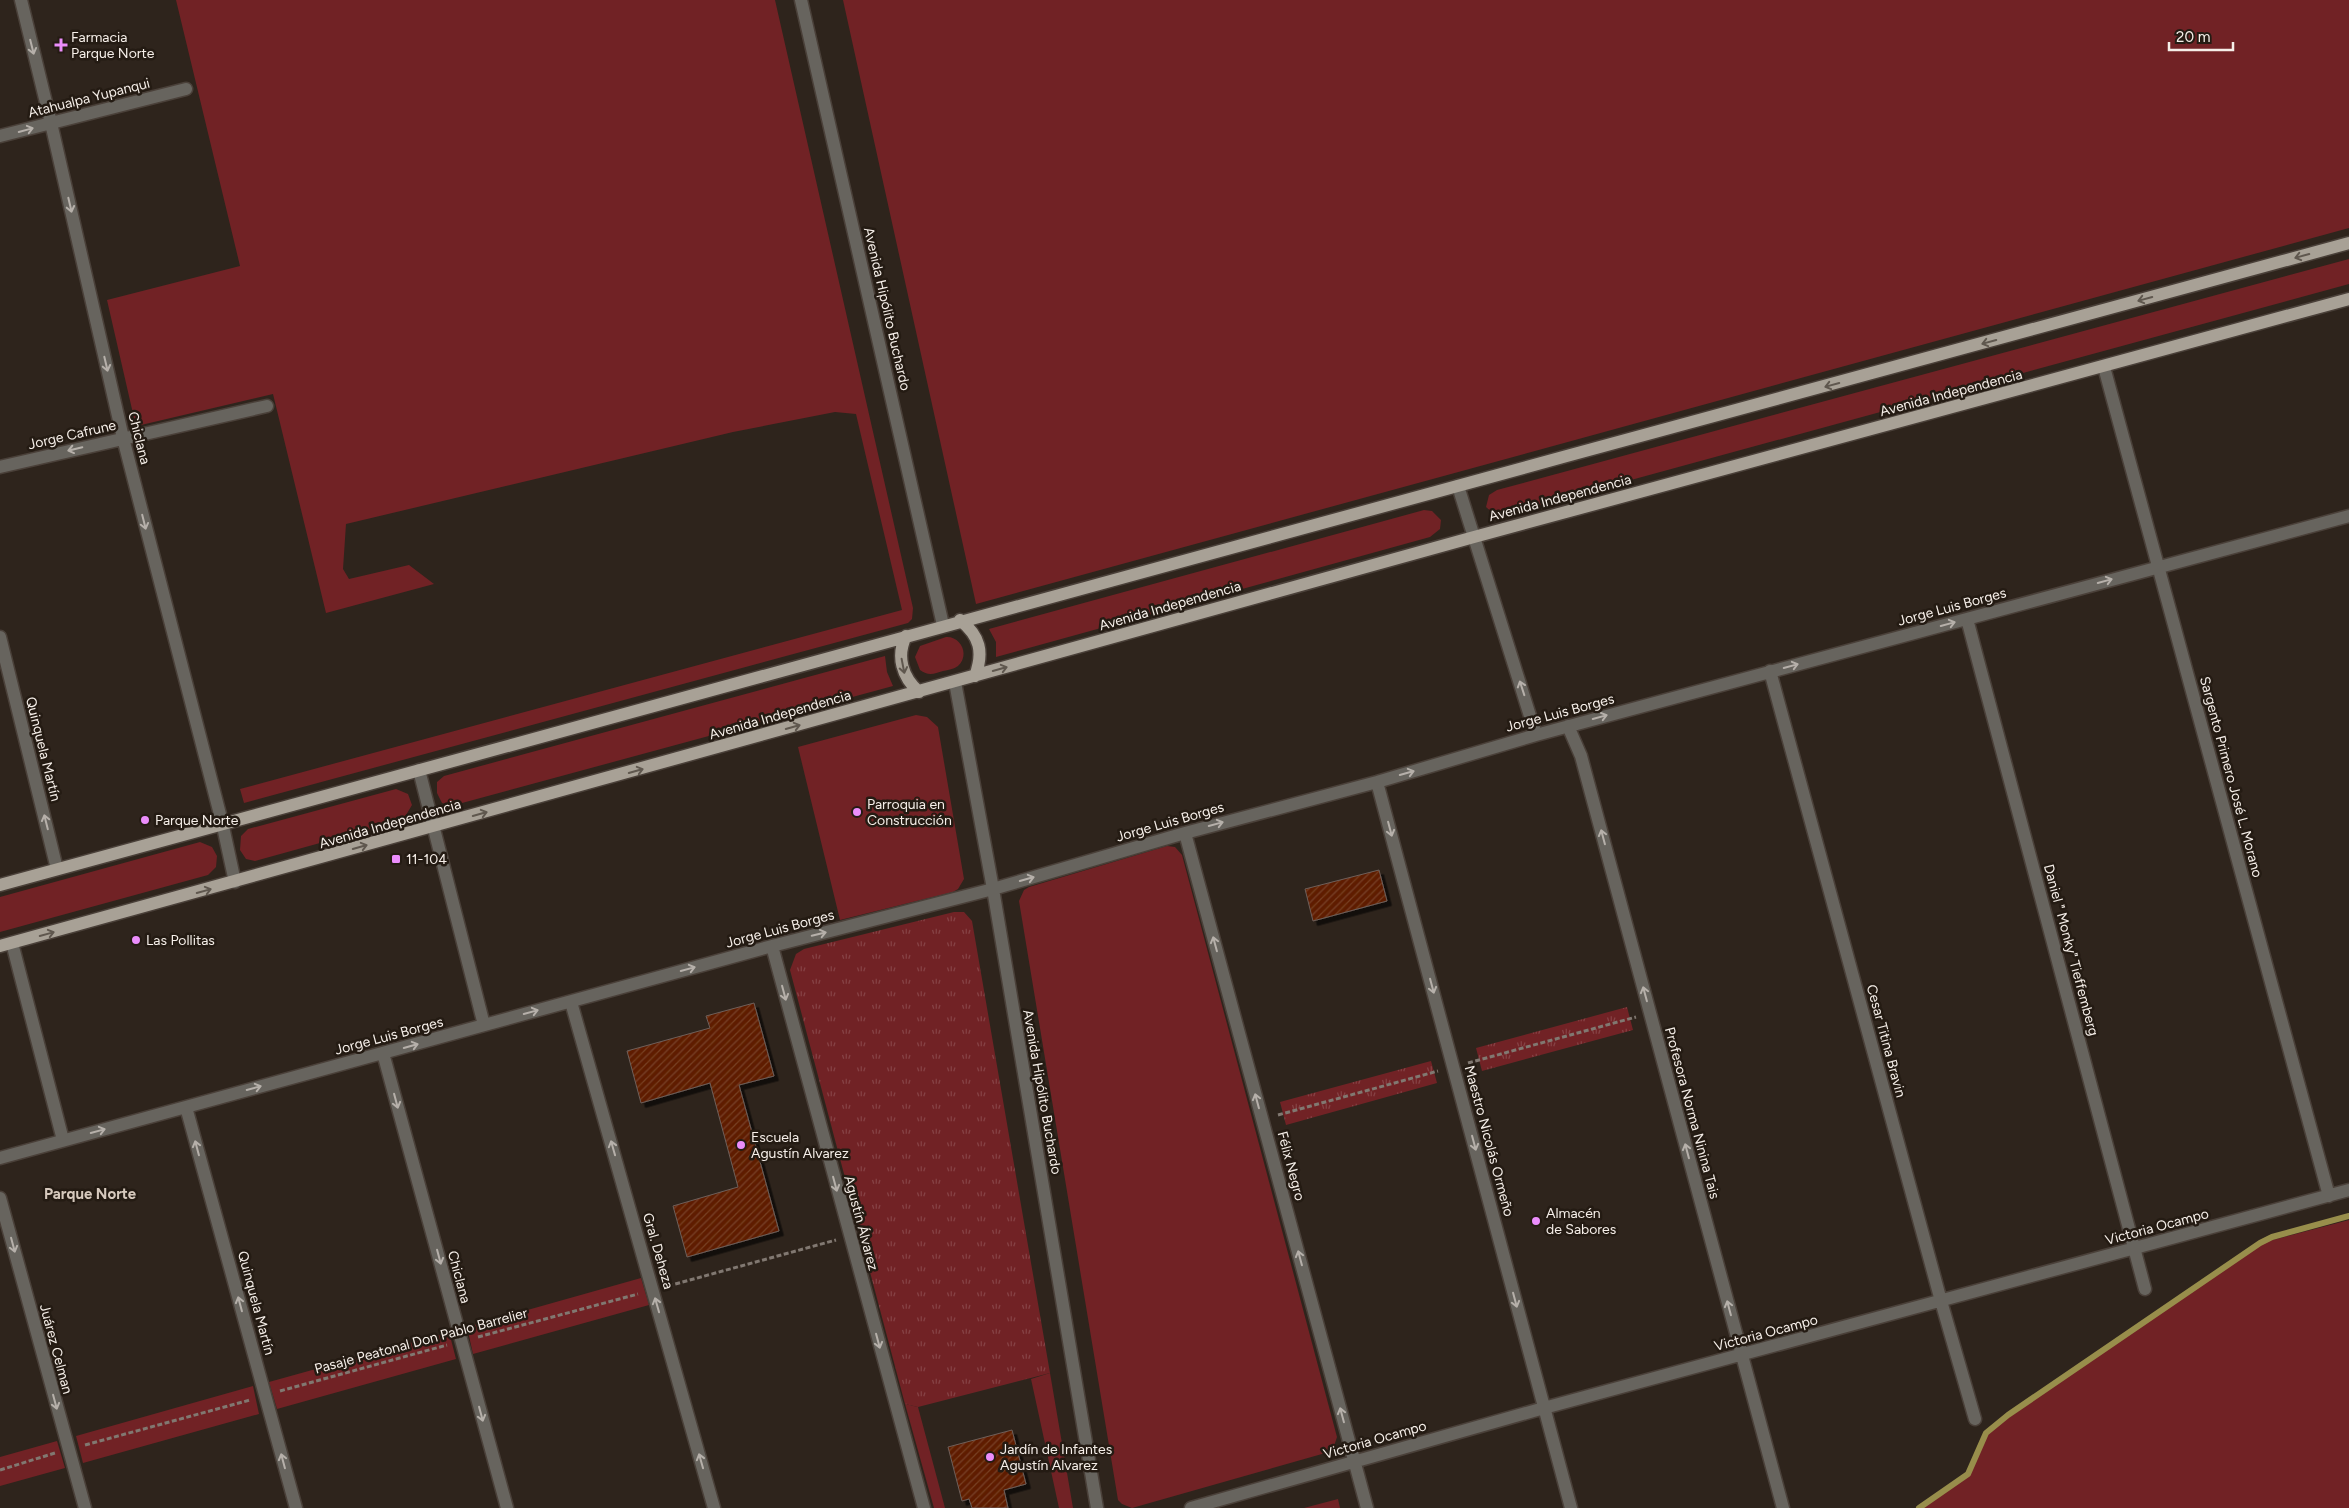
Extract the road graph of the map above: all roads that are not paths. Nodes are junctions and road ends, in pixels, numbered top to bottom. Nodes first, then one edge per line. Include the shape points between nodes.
1 (21, 0) edge
2 (801, 0) edge
3 (186, 89) dead end
4 (51, 123) junction
5 (0, 136) edge
6 (2349, 243) edge
7 (2349, 300) edge
8 (2104, 366) junction
9 (267, 406) dead end
10 (123, 438) junction
11 (0, 467) edge
12 (1458, 486) junction
13 (2349, 516) edge
14 (1474, 536) junction
15 (2159, 566) junction
16 (1968, 619) junction
17 (960, 620) junction
18 (943, 625) junction
19 (906, 636) junction
20 (0, 637) edge
21 (1770, 671) junction
22 (975, 676) junction
23 (954, 682) junction
24 (919, 692) junction
25 (1568, 726) junction
26 (1536, 735) junction
27 (419, 770) junction
28 (1377, 782) junction
29 (222, 822) junction
30 (433, 827) junction
31 (1185, 832) junction
32 (57, 869) junction
33 (235, 882) junction
34 (0, 885) edge
35 (993, 889) junction
36 (6, 945) edge
37 (772, 946) junction
38 (571, 1002) junction
39 (484, 1025) junction
40 (383, 1054) junction
41 (186, 1107) junction
42 (63, 1140) junction
43 (0, 1158) edge
44 (2349, 1190) edge
45 (2329, 1196) junction
46 (0, 1198) edge
47 (2134, 1249) junction
48 (2145, 1289) dead end
49 (1941, 1301) junction
50 (1741, 1355) junction
51 (1544, 1408) junction
52 (1975, 1419) dead end
53 (1355, 1462) junction
54 (85, 1508) edge
55 (296, 1508) edge
56 (507, 1508) edge
57 (714, 1508) edge
58 (924, 1508) edge
59 (1097, 1508) edge
60 (1191, 1508) edge
61 (1367, 1508) edge
62 (1571, 1508) edge
63 (1783, 1508) edge

1 -> 4 street, Chiclana
2 - 18 street, Avenida Hipólito Buchardo
3 - 4 street, Atahualpa Yupanqui
5 -> 4 street, Atahualpa Yupanqui
4 -> 10 street, Chiclana
6 -> 12 main road
7 - 8 main road, Avenida Independencia
8 - 14 main road, Avenida Independencia
8 - 15 street, Sargento Primero José L. Morano
9 - 10 street, Jorge Cafrune
10 -> 11 street, Jorge Cafrune
10 -> 29 street, Chiclana
12 - 14 street
12 - 17 main road
13 - 15 street, Jorge Luis Borges
22 -> 14 main road, Avenida Independencia
26 -> 14 street
16 -> 15 street, Jorge Luis Borges
15 - 45 street, Sargento Primero José L. Morano
21 -> 16 street, Jorge Luis Borges
16 - 47 street, Daniel " Monky" Tieffemberg
17 - 18 main road
17 - 22 main road via 976,635 980,644
18 - 19 main road
19 -> 24 main road via 901,662 904,674
19 - 27 main road
32 -> 20 street, Quinquela Martín
25 -> 21 street, Jorge Luis Borges
21 - 49 street, Cesar Titina Bravin
22 - 23 main road, Avenida Independencia
23 - 24 main road, Avenida Independencia
23 - 35 street, Avenida Hipólito Buchardo
30 -> 24 main road, Avenida Independencia
25 - 26 street, Jorge Luis Borges
50 -> 25 street, Profesora Norma Ninina Tais via 1581,756
28 -> 26 street, Jorge Luis Borges
27 - 29 main road
27 - 30 street
31 -> 28 street, Jorge Luis Borges
28 -> 51 street, Maestro Nicolás Ormeño
29 - 32 main road
29 - 33 street, Chiclana
33 -> 30 main road, Avenida Independencia
30 - 39 street
35 -> 31 street, Jorge Luis Borges
53 -> 31 street, Félix Negro
32 - 34 main road
36 -> 33 main road, Avenida Independencia
37 -> 35 street, Jorge Luis Borges
35 - 59 street, Avenida Hipólito Buchardo
36 - 42 street
38 -> 37 street, Jorge Luis Borges
37 -> 58 street, Agustín Álvarez
39 -> 38 street, Jorge Luis Borges
57 -> 38 street, Gral. Deheza
40 -> 39 street, Jorge Luis Borges
41 -> 40 street, Jorge Luis Borges
40 -> 56 street, Chiclana
42 -> 41 street, Jorge Luis Borges
55 -> 41 street, Quinquela Martín
42 - 43 street, Jorge Luis Borges
44 - 45 street, Victoria Ocampo
45 - 47 street, Victoria Ocampo
46 -> 54 street, Juárez Celman
47 - 48 street, Daniel " Monky" Tieffemberg
47 - 49 street, Victoria Ocampo
49 - 50 street, Victoria Ocampo
49 - 52 street, Cesar Titina Bravin
50 - 51 street, Victoria Ocampo
50 - 63 street, Profesora Norma Ninina Tais
51 - 53 street, Victoria Ocampo
51 - 62 street, Maestro Nicolás Ormeño
53 - 60 street, Victoria Ocampo
53 - 61 street, Félix Negro

